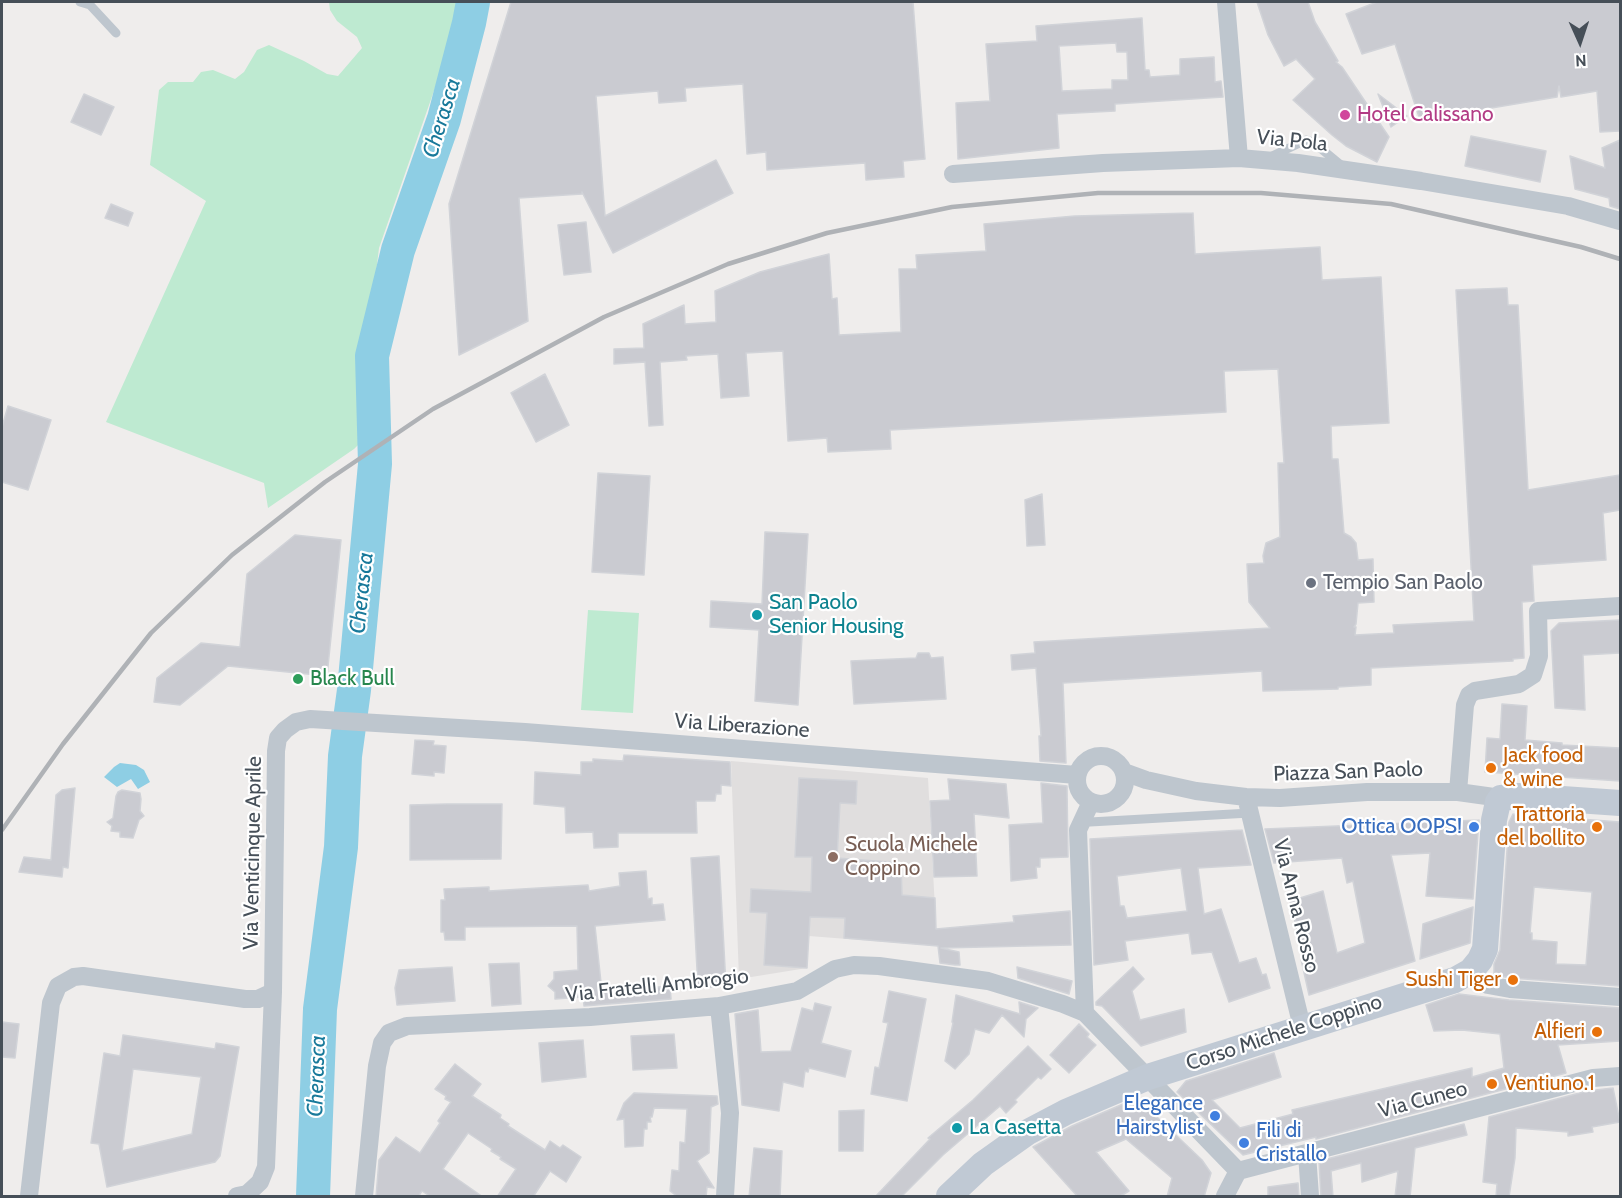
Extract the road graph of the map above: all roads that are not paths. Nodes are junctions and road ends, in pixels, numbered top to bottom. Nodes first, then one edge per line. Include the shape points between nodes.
1 (80, 2) edge
2 (1226, 2) edge
3 (116, 33) dead end
4 (1239, 158) junction
5 (953, 174) dead end
6 (1620, 221) edge
7 (1620, 606) edge
8 (403, 725) joint
9 (1124, 772) junction
10 (1077, 775) junction
11 (1196, 791) junction
12 (1458, 792) junction
13 (1121, 794) junction
14 (1501, 798) junction
15 (1620, 803) edge
16 (1248, 805) junction
17 (1088, 808) junction
18 (1471, 971) junction
19 (273, 992) junction
20 (1620, 997) edge
21 (719, 1006) junction
22 (1085, 1013) junction
23 (1302, 1027) junction
24 (1620, 1076) edge
25 (1149, 1077) junction
26 (1307, 1154) junction
27 (1238, 1171) junction
28 (29, 1197) edge
29 (237, 1197) edge
30 (364, 1197) edge
31 (725, 1197) edge
32 (949, 1197) edge
33 (1225, 1197) edge
34 (1310, 1197) edge

1 - 3 lane via 90,5
2 - 4 street
4 - 5 street, Via Pola
4 - 6 street, Via Pola via 1421,181 1568,206
7 - 12 street via 1538,612 1539,656 1533,675 1519,684 1469,695
8 - 10 street, Via Liberazione
8 - 19 street, Via Venticinque Aprile via 310,719 296,722 278,738
9 - 10 street, Piazza San Paolo via 1112,758 1100,755 1087,760
9 - 11 street, Piazza San Paolo
9 - 13 street
10 - 17 street
11 - 13 street, Piazza San Paolo
11 - 16 street, Piazza San Paolo
12 - 14 street, Piazza San Paolo
12 - 16 street, Piazza San Paolo via 1367,792 1280,798
13 - 17 street, Piazza San Paolo
14 - 15 main road
14 - 18 main road via 1494,820 1485,949
16 - 17 lane, Piazza San Paolo via 1090,822
16 - 23 street, Via Anna Rosso
17 - 22 street via 1078,830
18 - 20 street via 1488,985 1510,989
18 - 23 main road, Corso Michele Coppino via 1455,980
19 - 28 street via 258,999 245,999 83,976 58,986 51,1003
19 - 29 street, Via Venticinque Aprile via 266,1167 260,1182
21 - 22 street, Via Fratelli Ambrogio via 797,991 835,969 854,965 988,981
21 - 30 street, Via Fratelli Ambrogio via 407,1026 389,1033 382,1043 378,1066
21 - 31 street via 730,1113
22 - 25 street
23 - 25 main road, Corso Michele Coppino
24 - 26 street, Via Cuneo via 1593,1078
25 - 27 street
25 - 32 main road, Corso Michele Coppino via 1028,1132 983,1164
26 - 27 street, Via Cuneo
26 - 34 street
27 - 33 street

